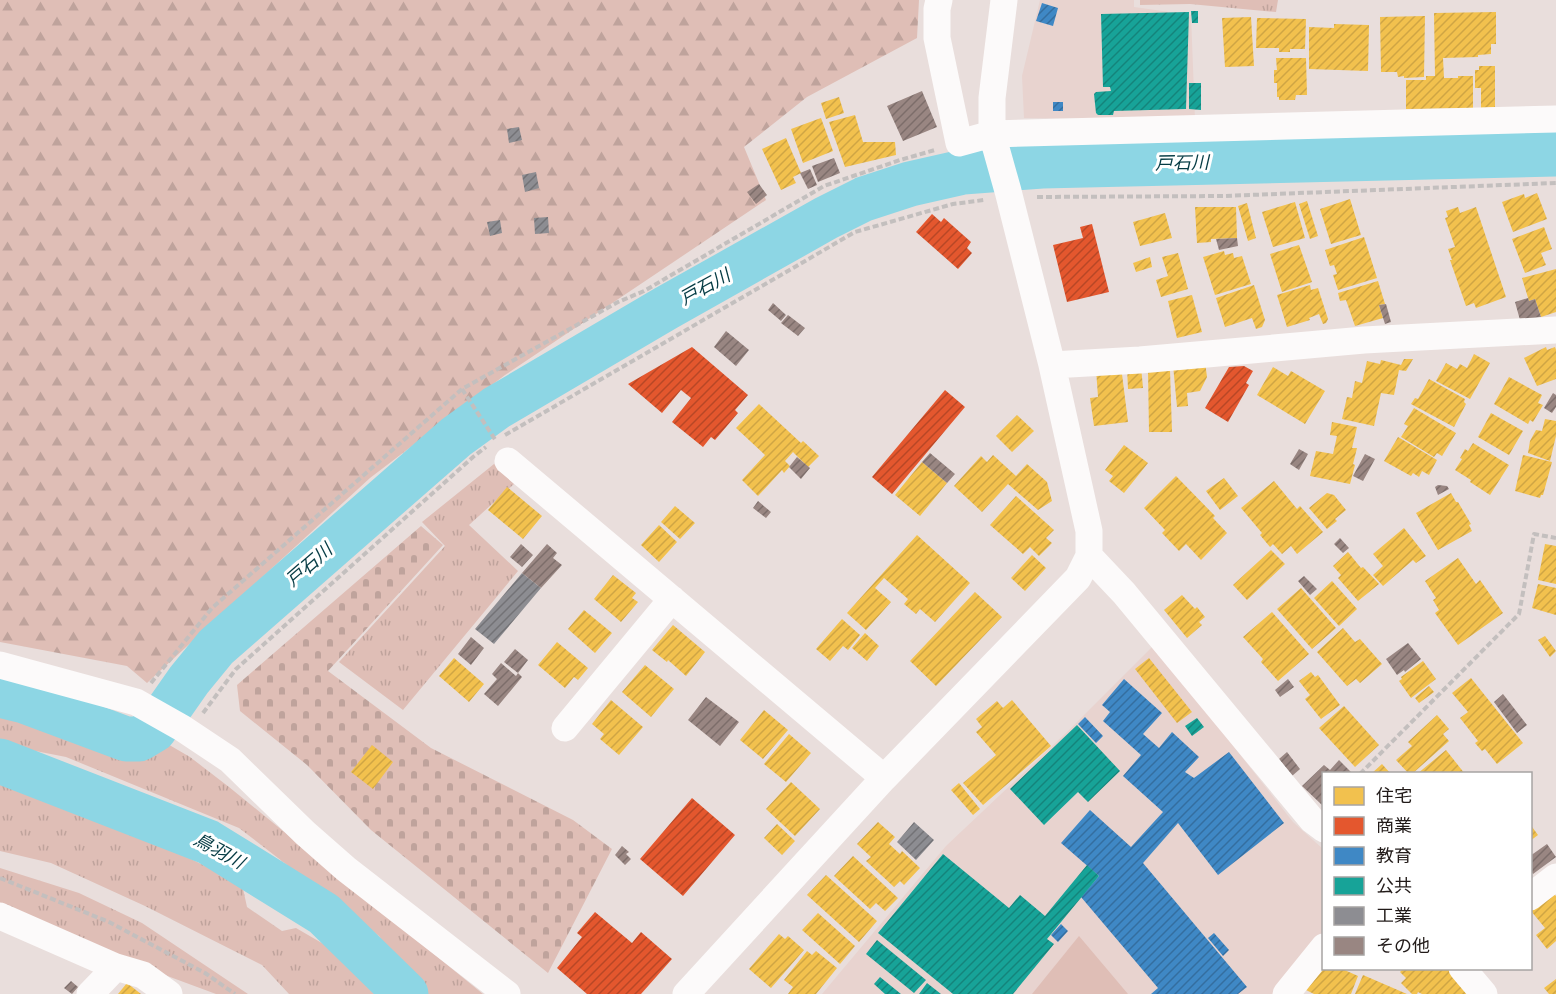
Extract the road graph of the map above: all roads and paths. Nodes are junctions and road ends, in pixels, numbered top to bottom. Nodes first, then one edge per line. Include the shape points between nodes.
1 (939, 0) edge
2 (1003, 0) edge
3 (1556, 118) edge
4 (994, 140) junction
5 (959, 143) junction
6 (1556, 183) edge
7 (1009, 194) junction
8 (1556, 330) edge
9 (1052, 365) junction
10 (462, 389) junction
11 (492, 437) dead end
12 (508, 461) dead end
13 (1556, 538) edge
14 (1089, 556) junction
15 (672, 599) junction
16 (0, 664) edge
17 (141, 704) junction
18 (565, 728) dead end
19 (185, 730) junction
20 (1361, 772) edge
21 (884, 778) junction
22 (1322, 828) edge
23 (1556, 877) edge
24 (0, 878) edge
25 (1532, 895) edge
26 (0, 916) edge
27 (1322, 948) edge
28 (116, 967) junction
29 (1463, 970) edge
30 (90, 994) edge
31 (169, 994) edge
32 (234, 994) edge
33 (507, 994) edge
34 (686, 994) edge
35 (1286, 994) edge
36 (1484, 994) edge

1 - 5 street via 937,38
2 - 4 street via 992,98
3 - 4 street
4 - 5 street
4 - 7 street
5 - 10 path via 824,186 644,291
6 - 7 path via 1224,196
7 - 9 street
7 - 19 path via 953,204 855,232 495,441 236,669
8 - 9 street via 1364,340
9 - 14 street via 1089,531
10 - 11 path
10 - 17 path via 212,608
12 - 15 street
13 - 20 path via 1534,534 1519,614
14 - 21 street via 1078,578
14 - 22 street via 1124,592
15 - 18 street
15 - 21 street
16 - 17 street
17 - 19 street
19 - 33 street via 230,760 346,869
21 - 34 street
23 - 25 street
24 - 32 path via 109,922 205,973
26 - 28 street
27 - 35 street
28 - 30 street
28 - 31 street via 143,975
29 - 36 street

